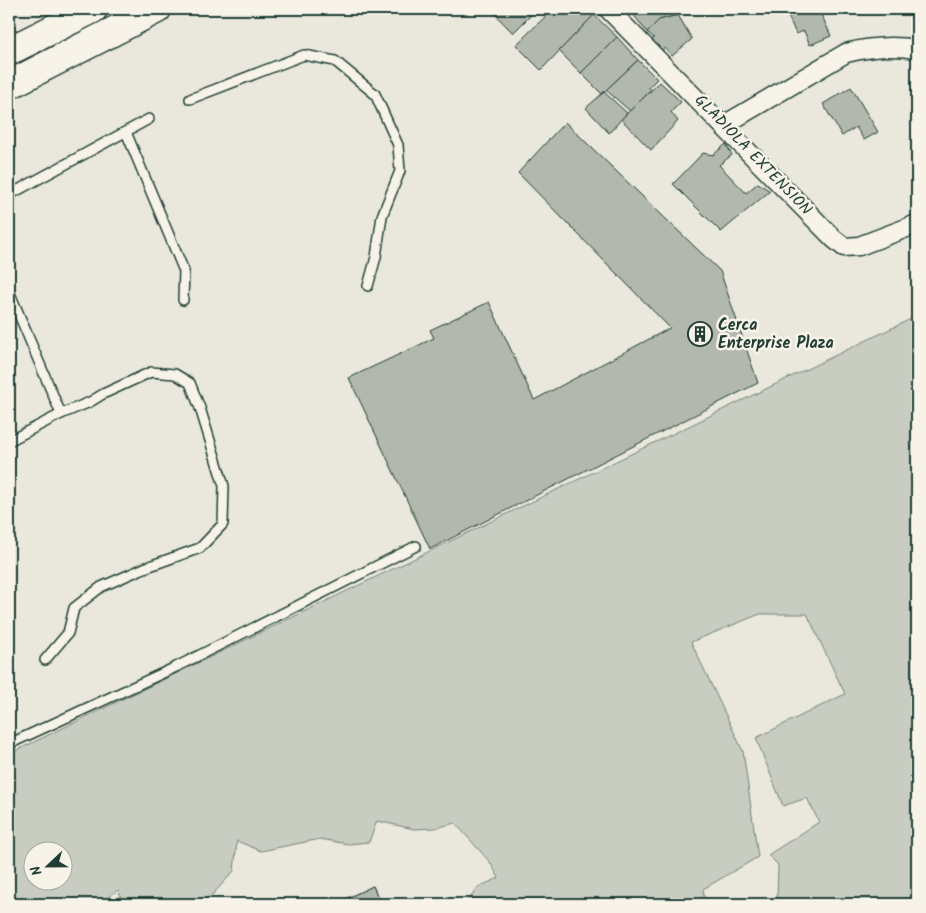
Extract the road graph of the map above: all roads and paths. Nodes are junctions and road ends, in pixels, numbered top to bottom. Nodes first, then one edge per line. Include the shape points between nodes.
1 (94, 9) edge
2 (100, 9) edge
3 (608, 9) edge
4 (150, 10) edge
5 (111, 33) junction
6 (917, 49) edge
7 (9, 51) edge
8 (9, 85) edge
9 (190, 99) dead end
10 (149, 119) dead end
11 (724, 125) junction
12 (126, 132) junction
13 (9, 195) edge
14 (917, 224) edge
15 (368, 286) dead end
16 (9, 291) edge
17 (183, 300) dead end
18 (61, 414) junction
19 (9, 441) edge
20 (416, 546) dead end
21 (45, 660) dead end
22 (9, 744) edge

1 - 7 main road
2 - 5 street
3 - 11 street, GLADIOLA EXTENSION
4 - 5 main road
5 - 8 main road
6 - 11 street via 864,48 846,53
9 - 15 lane via 304,55 335,61 375,94 398,145 400,171 382,216
10 - 12 lane
11 - 14 street, GLADIOLA EXTENSION via 844,246 859,246
12 - 13 lane
12 - 17 lane via 184,271
16 - 18 lane
18 - 19 lane
18 - 21 lane via 151,372 175,374 190,383 224,486 222,524 200,548 101,587 74,608 68,633
20 - 22 lane via 176,667

